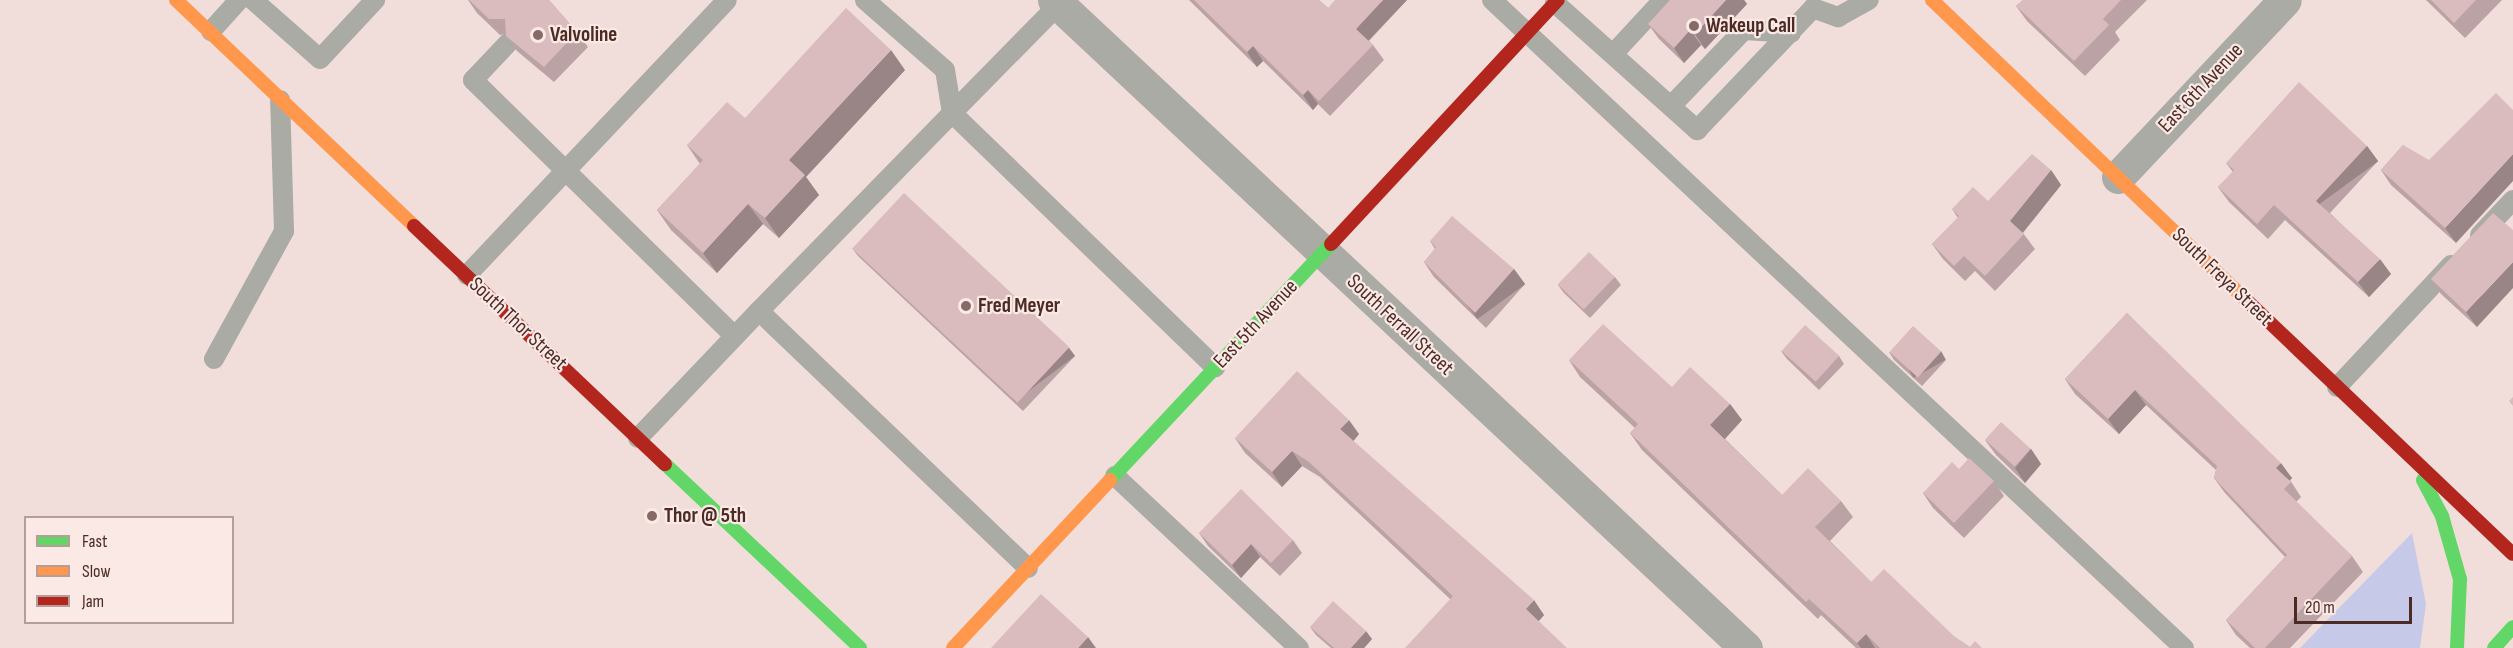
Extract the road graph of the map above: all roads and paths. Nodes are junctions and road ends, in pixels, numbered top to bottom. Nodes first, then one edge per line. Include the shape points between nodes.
1 (176, 0) edge
2 (239, 0) edge
3 (254, 0) edge
4 (375, 0) edge
5 (727, 0) edge
6 (865, 0) edge
7 (1492, 0) edge
8 (1663, 0) edge
9 (1869, 0) edge
10 (1932, 0) edge
11 (2285, 0) edge
12 (1557, 1) edge
13 (1057, 2) edge
14 (1808, 4) edge
15 (211, 31) junction
16 (1527, 33) junction
17 (1791, 33) junction
18 (508, 43) edge
19 (1613, 54) junction
20 (280, 100) junction
21 (1671, 106) junction
22 (952, 113) junction
23 (565, 171) junction
24 (2118, 177) junction
25 (2513, 200) edge
26 (1322, 252) junction
27 (467, 276) junction
28 (759, 310) junction
29 (735, 336) junction
30 (214, 359) dead end
31 (1215, 368) junction
32 (2337, 387) junction
33 (638, 438) junction
34 (2391, 439) junction
35 (1115, 476) junction
36 (2513, 554) edge
37 (1028, 568) junction
38 (2513, 627) edge
39 (860, 648) edge
40 (953, 648) edge
41 (1299, 648) edge
42 (1746, 648) edge
43 (2184, 648) edge
44 (2457, 648) edge
45 (2493, 648) edge

1 - 15 main road, South Thor Street
2 - 15 lane
3 - 4 lane via 320,58
5 - 23 lane
6 - 22 lane via 945,70
7 - 16 lane
8 - 19 lane
9 - 14 lane via 1838,16
10 - 24 main road, South Freya Street
11 - 24 street, East 6th Avenue
12 - 16 main road, East 5th Avenue
12 - 19 lane
13 - 22 lane
13 - 26 street, South Ferrall Street
14 - 17 lane
15 - 20 main road, South Thor Street
16 - 26 main road, East 5th Avenue
16 - 43 lane
17 - 21 lane via 1744,30
17 - 21 lane via 1697,130
18 - 23 lane via 473,81
19 - 21 lane
20 - 27 main road, South Thor Street
20 - 30 lane via 284,231
22 - 28 lane
22 - 31 lane
23 - 27 lane
23 - 29 lane
24 - 32 main road, South Freya Street
25 - 32 lane
26 - 31 main road, East 5th Avenue
26 - 42 street, South Ferrall Street
27 - 33 main road, South Thor Street
28 - 29 lane
28 - 37 lane
29 - 33 lane
31 - 35 main road, East 5th Avenue
32 - 34 main road, South Freya Street
33 - 39 main road, South Thor Street
34 - 36 main road, South Freya Street
34 - 44 main road via 2428,487 2454,549 2462,618
35 - 37 main road, East 5th Avenue
35 - 41 lane
37 - 40 main road, East 5th Avenue
38 - 45 main road

